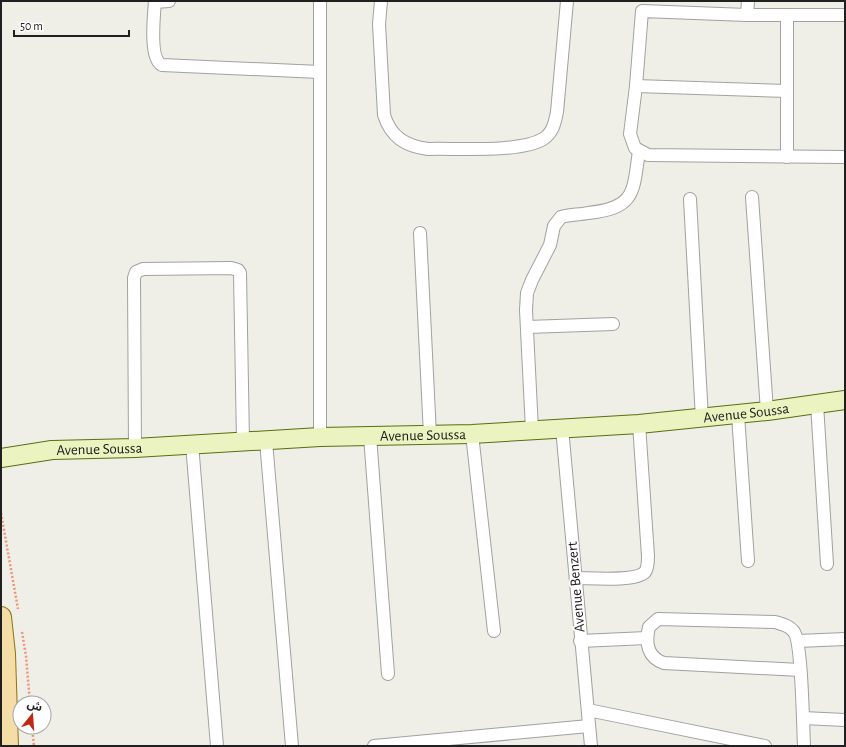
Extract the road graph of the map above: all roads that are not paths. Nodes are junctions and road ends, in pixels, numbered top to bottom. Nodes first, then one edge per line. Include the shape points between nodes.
1 (169, 1) edge
2 (320, 1) edge
3 (381, 1) edge
4 (567, 1) edge
5 (748, 1) edge
6 (154, 2) edge
7 (642, 6) edge
8 (747, 15) junction
9 (787, 15) junction
10 (845, 15) edge
11 (320, 72) junction
12 (636, 86) junction
13 (788, 90) junction
14 (639, 151) junction
15 (787, 157) junction
16 (845, 157) edge
17 (752, 197) dead end
18 (690, 199) dead end
19 (420, 233) dead end
20 (613, 324) dead end
21 (527, 327) junction
22 (845, 400) edge
23 (817, 404) junction
24 (767, 411) junction
25 (738, 415) junction
26 (702, 419) junction
27 (639, 424) junction
28 (562, 428) junction
29 (532, 430) junction
30 (472, 434) junction
31 (430, 435) junction
32 (370, 436) junction
33 (320, 438) junction
34 (266, 441) junction
35 (243, 442) junction
36 (192, 444) junction
37 (135, 448) junction
38 (1, 458) edge
39 (748, 561) dead end
40 (827, 564) dead end
41 (576, 578) junction
42 (1, 617) edge
43 (494, 631) dead end
44 (647, 638) junction
45 (845, 639) edge
46 (580, 641) junction
47 (798, 641) junction
48 (800, 670) junction
49 (388, 674) dead end
50 (588, 710) junction
51 (803, 718) junction
52 (845, 720) edge
53 (589, 726) junction
54 (8, 746) edge
55 (217, 746) edge
56 (292, 746) edge
57 (374, 746) edge
58 (591, 746) edge
59 (765, 746) edge
60 (804, 746) edge

1 - 6 street
2 - 11 street
3 - 4 street via 380,47 384,115 387,125 405,144 428,148 513,147 532,144 550,133 557,112
5 - 8 street
6 - 11 street via 154,51 156,60 162,65
7 - 8 street
7 - 12 street
8 - 9 street
9 - 10 street
9 - 13 street
11 - 33 street
12 - 13 street
12 - 14 street via 630,134
13 - 15 street
14 - 15 street via 648,155
14 - 21 street via 633,190 627,201 601,211 566,216 557,221 546,254 529,286
15 - 16 street
17 - 24 street
18 - 26 street
19 - 31 street
20 - 21 street
21 - 29 street
22 - 23 street, Avenue Soussa
23 - 24 street, Avenue Soussa
23 - 40 street
24 - 25 street, Avenue Soussa
25 - 26 street, Avenue Soussa
25 - 39 street
26 - 27 street, Avenue Soussa
27 - 28 street, Avenue Soussa
27 - 41 street via 647,568 645,572 633,578
28 - 29 street, Avenue Soussa
28 - 41 street, Avenue Benzert
29 - 30 street, Avenue Soussa
30 - 31 street, Avenue Soussa
30 - 43 street
31 - 32 street, Avenue Soussa
32 - 33 street, Avenue Soussa
32 - 49 street
33 - 34 street, Avenue Soussa
34 - 35 street, Avenue Soussa
34 - 56 street
35 - 36 street, Avenue Soussa
35 - 37 street via 240,273 231,268 143,269 136,272 134,278
36 - 37 street, Avenue Soussa
36 - 55 street
37 - 38 street, Avenue Soussa via 52,450
41 - 46 street, Avenue Benzert
42 - 54 main road
44 - 46 street
44 - 47 street via 649,627 658,620 781,623 794,632
44 - 48 street via 652,656 664,663
45 - 47 street
46 - 50 street, Avenue Benzert
47 - 48 street
48 - 51 street
50 - 53 street, Avenue Benzert
50 - 59 street
51 - 52 street
51 - 60 street
53 - 57 street
53 - 58 street, Avenue Benzert

